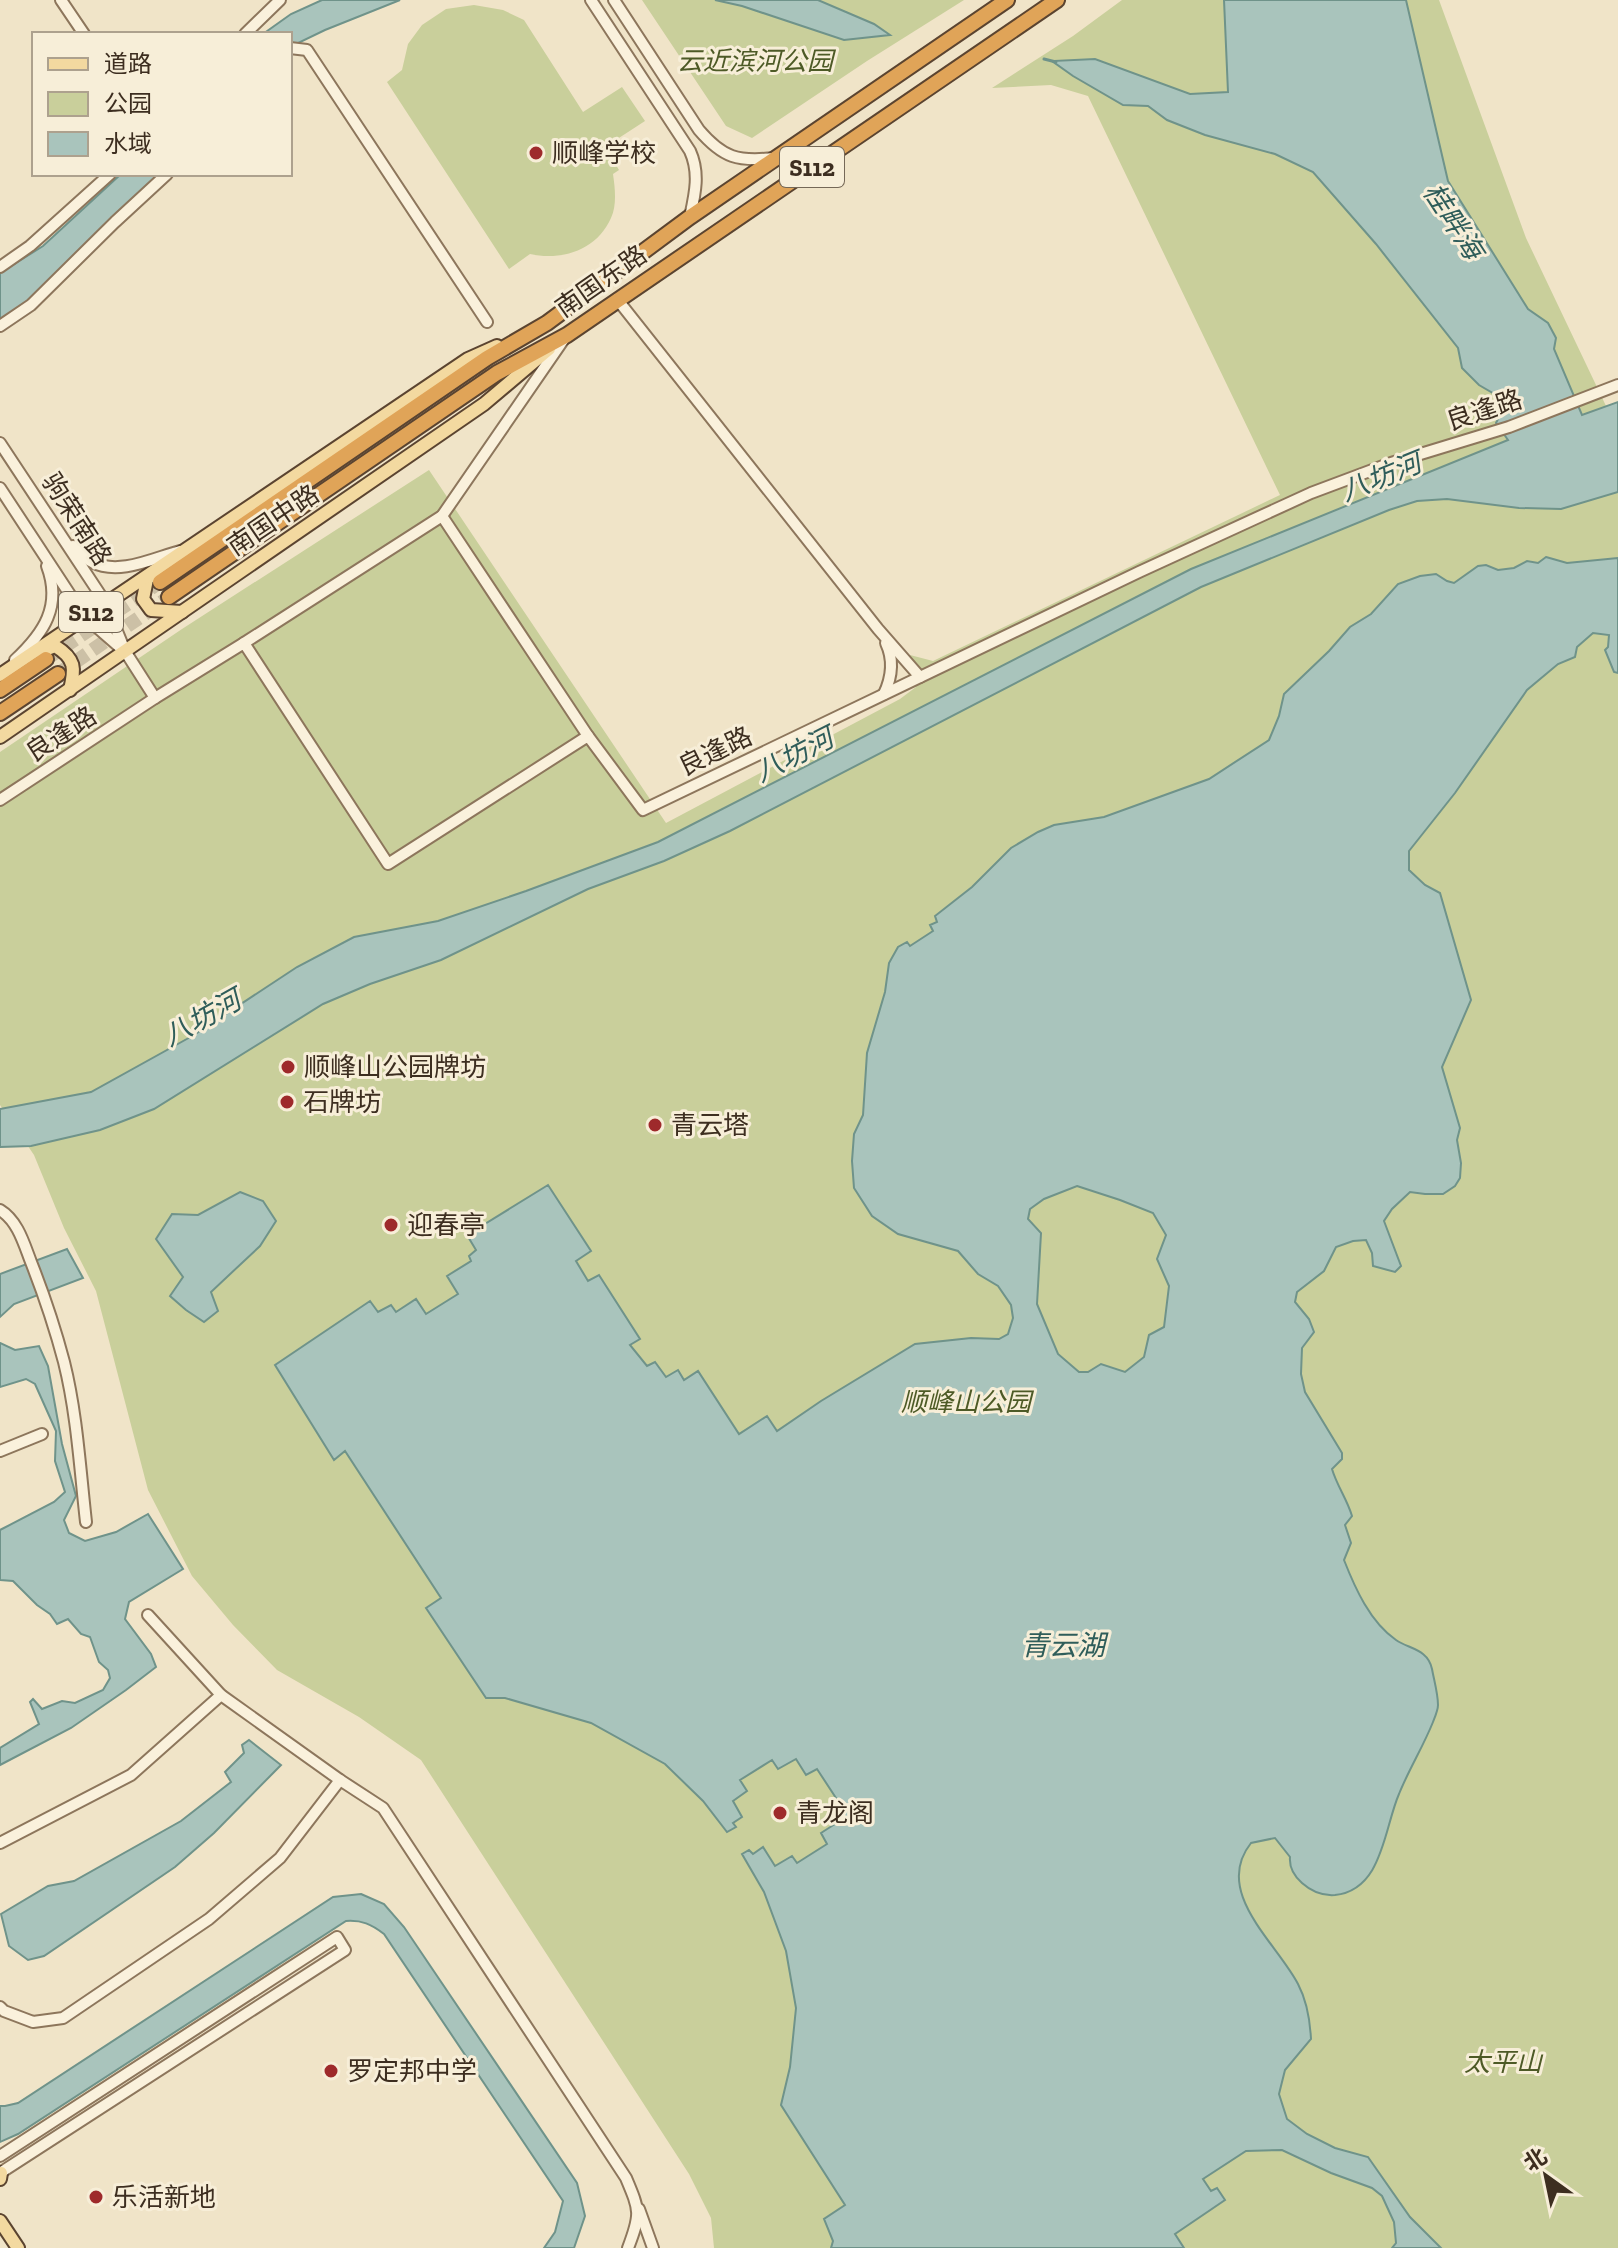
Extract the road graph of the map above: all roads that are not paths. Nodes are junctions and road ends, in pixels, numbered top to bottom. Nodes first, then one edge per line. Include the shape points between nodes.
1 (61, 0) edge
2 (280, 0) edge
3 (591, 0) edge
4 (614, 0) edge
5 (1007, 0) edge
6 (1057, 0) edge
7 (83, 32) edge
8 (247, 32) edge
9 (292, 48) edge
10 (780, 158) junction
11 (108, 176) edge
12 (165, 176) edge
13 (690, 217) junction
14 (0, 267) edge
15 (617, 299) junction
16 (487, 322) dead end
17 (547, 323) junction
18 (0, 326) edge
19 (567, 335) junction
20 (1618, 385) edge
21 (0, 443) edge
22 (0, 488) edge
23 (442, 516) junction
24 (57, 530) junction
25 (36, 542) junction
26 (184, 550) junction
27 (162, 564) junction
28 (160, 582) tunnel mouth
29 (169, 597) tunnel mouth
30 (105, 602) junction
31 (182, 612) junction
32 (84, 616) junction
33 (878, 629) junction
34 (244, 643) junction
35 (125, 651) junction
36 (25, 658) junction
37 (46, 659) tunnel mouth
38 (58, 674) tunnel mouth
39 (0, 675) edge
40 (920, 677) junction
41 (0, 690) edge
42 (70, 690) junction
43 (884, 694) junction
44 (155, 698) junction
45 (0, 713) edge
46 (588, 736) junction
47 (0, 737) edge
48 (0, 800) edge
49 (0, 1210) edge
50 (42, 1434) dead end
51 (0, 1451) edge
52 (86, 1522) dead end
53 (148, 1615) dead end
54 (221, 1695) junction
55 (340, 1780) junction
56 (0, 1843) edge
57 (0, 2007) edge
58 (1, 2154) edge
59 (0, 2175) edge
60 (639, 2208) junction
61 (0, 2218) edge
62 (18, 2248) edge
63 (628, 2248) edge
64 (653, 2248) edge

1 - 7 street
2 - 8 street
3 - 13 street via 696,164
4 - 10 street via 710,143 739,159
5 - 10 highway, 南国东路 / S112
6 - 15 highway, 南国东路 / S112
9 - 16 street via 307,50
10 - 13 highway, 南国东路 / S112
11 - 14 street
12 - 18 street via 31,305
13 - 17 highway, 南国东路 / S112
15 - 19 highway, 南国东路 / S112
15 - 33 street
17 - 26 main road, 南国中路 / S112 via 468,359
17 - 28 highway, 南国东路 / S112 via 487,358
19 - 23 street
19 - 29 highway, 南国东路 / S112 via 497,373
19 - 31 main road, 南国中路 via 484,404
20 - 40 street, 良逢路 via 1311,493
21 - 24 street, 驹荣南路
22 - 25 street, 驹荣南路
23 - 34 street, 良逢路
23 - 46 street
24 - 26 street via 91,562 102,565 129,566
24 - 30 street, 驹荣南路
25 - 32 street, 驹荣南路
25 - 39 street via 53,586 49,613 38,636
26 - 27 main road, 南国中路 / S112
27 - 30 main road, 南国中路 / S112
27 - 31 main road via 147,579 143,599 151,610
30 - 32 main road, 南国中路 / S112
30 - 35 street, 驹荣南路
31 - 35 main road, 南国中路
32 - 35 street, 驹荣南路
32 - 36 main road, 南国中路 / S112
33 - 40 street
33 - 43 street via 891,654
34 - 44 street, 良逢路
34 - 46 street via 388,864
35 - 42 main road, 南国中路
35 - 44 street
36 - 39 main road, 南国中路 / S112
36 - 42 main road via 55,646 67,653 75,670
37 - 41 highway, S112
38 - 45 highway
40 - 43 street, 良逢路
42 - 47 main road, 南国中路
43 - 46 street, 良逢路 via 643,810
44 - 48 street, 良逢路
49 - 52 street via 18,1230 64,1364
50 - 51 street
53 - 54 street
54 - 55 street
54 - 56 street via 131,1775
55 - 57 street via 269,1868 209,1919 63,2018 33,2022
55 - 60 street via 383,1808 618,2164
58 - 59 street via 337,1937 345,1950
60 - 63 street
60 - 64 street
61 - 62 main road

